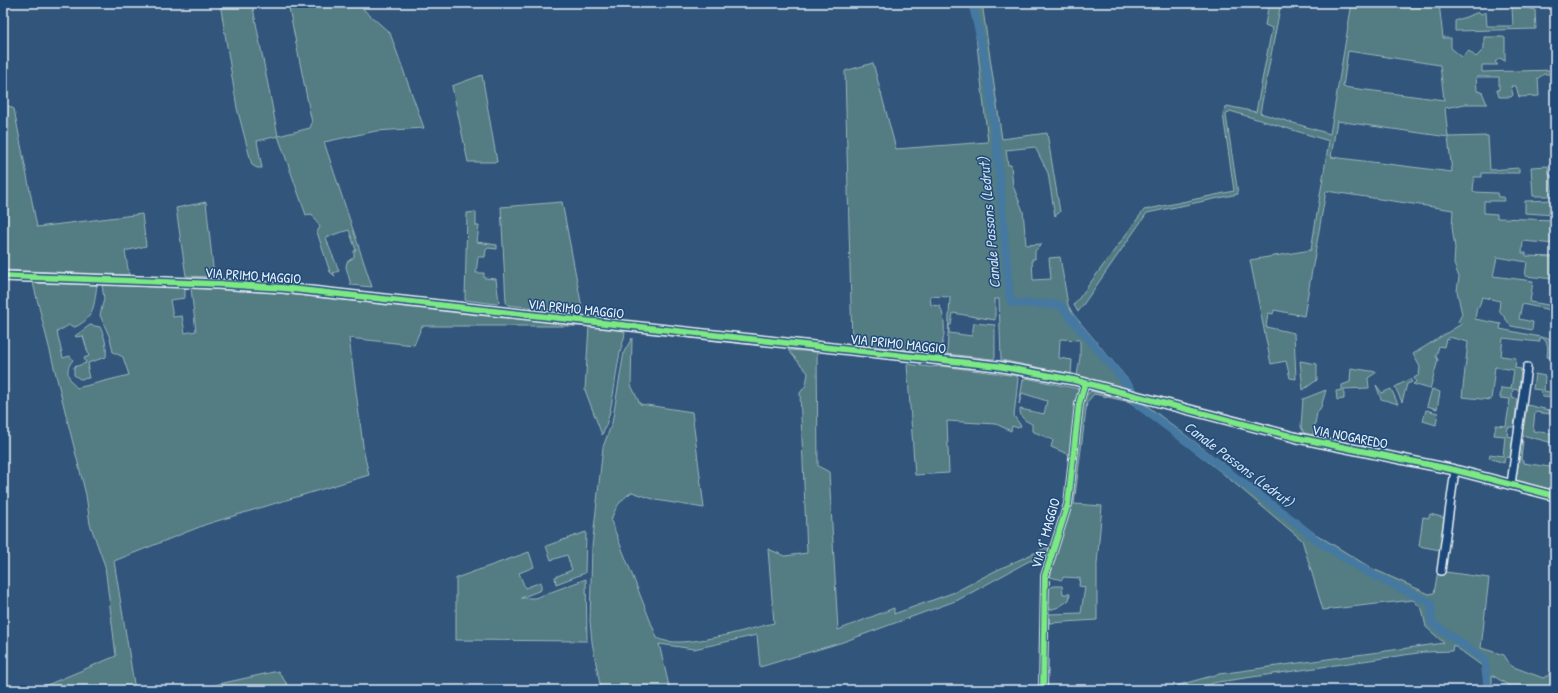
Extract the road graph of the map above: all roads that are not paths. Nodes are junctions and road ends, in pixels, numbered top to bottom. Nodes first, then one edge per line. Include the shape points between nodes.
1 (3, 276) edge
2 (1527, 367) dead end
3 (1085, 383) junction
4 (1136, 396) joint
5 (1455, 470) junction
6 (1511, 484) junction
7 (1555, 496) edge
8 (1441, 571) dead end
9 (1043, 690) edge

1 - 3 street, VIA PRIMO MAGGIO via 283,288 989,365
2 - 6 street
3 - 4 street, VIA PRIMO MAGGIO
3 - 9 street, VIA 1° MAGGIO via 1079,404 1068,504 1045,576
4 - 5 street, VIA NOGAREDO via 1298,438
5 - 6 street, VIA NOGAREDO
5 - 8 street
6 - 7 street, VIA NOGAREDO

